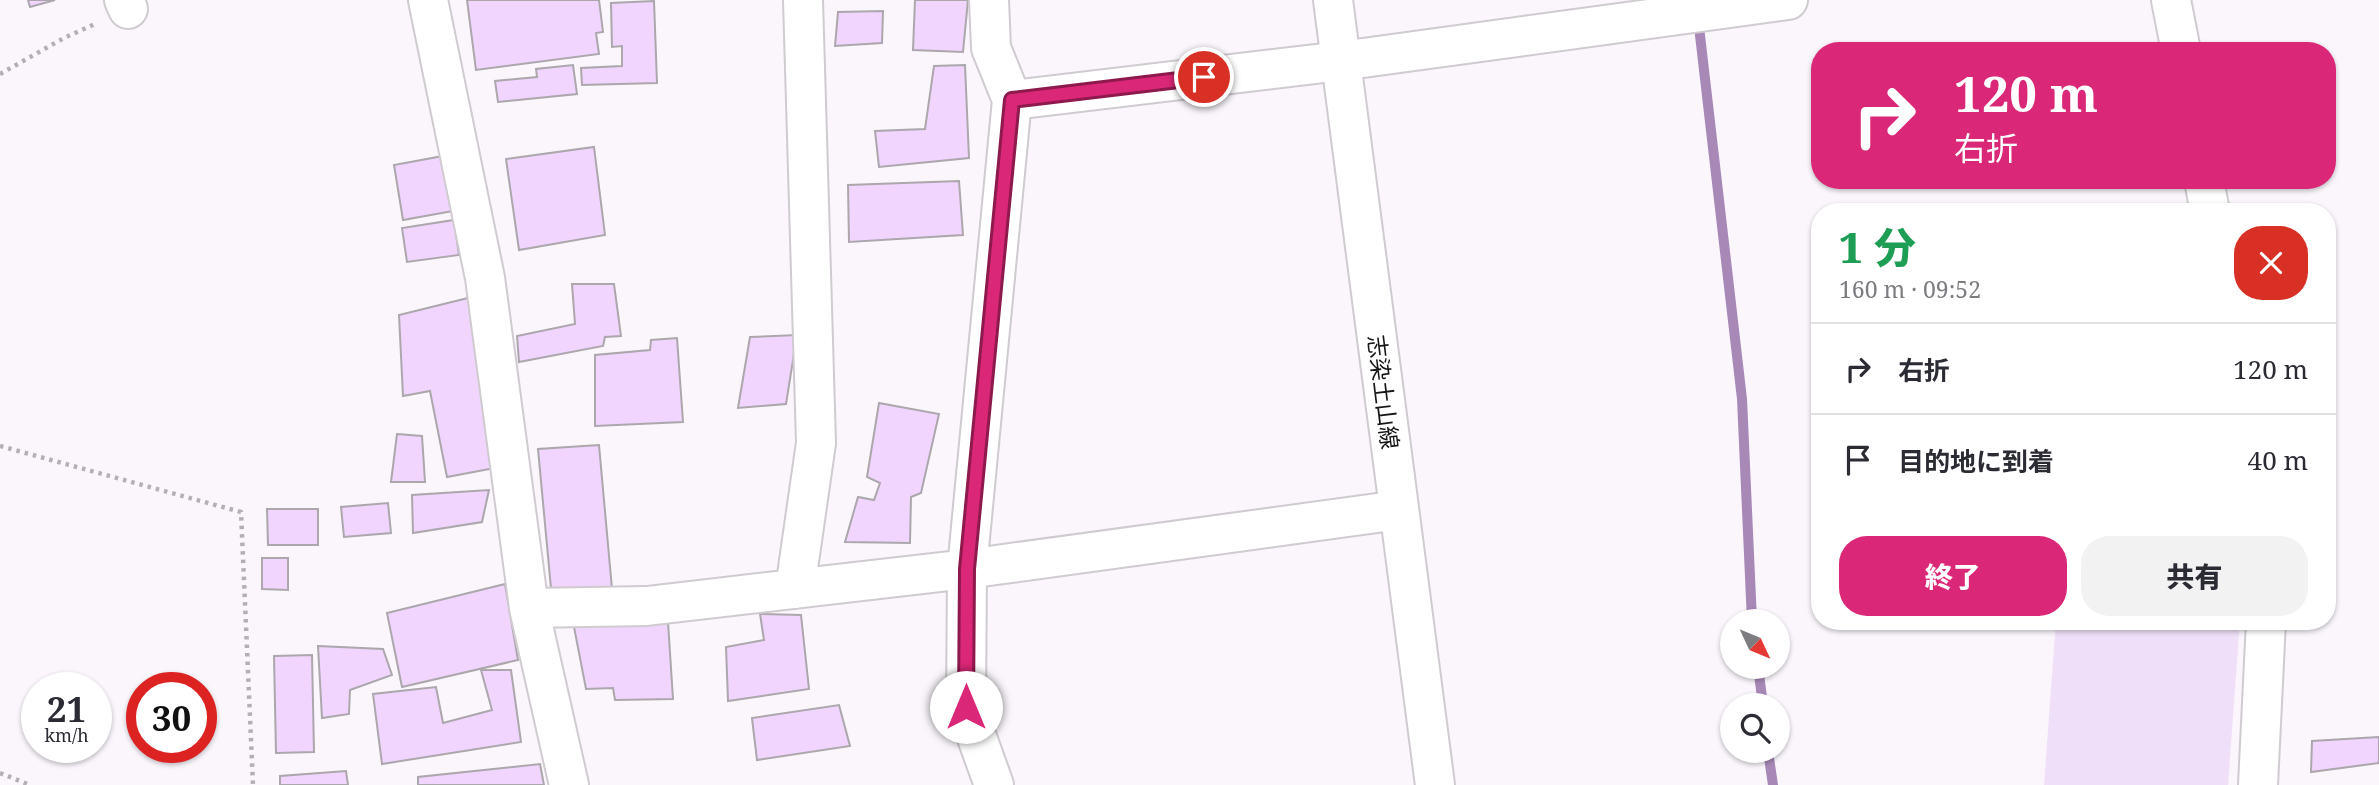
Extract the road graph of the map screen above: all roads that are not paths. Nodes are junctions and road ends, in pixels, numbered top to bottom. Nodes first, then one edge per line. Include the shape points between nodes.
1 (428, 0) edge
2 (803, 0) edge
3 (989, 0) edge
4 (1333, 0) edge
5 (1788, 0) edge
6 (2171, 0) edge
7 (2178, 42) edge
8 (1341, 61) junction
9 (1012, 100) junction
10 (1399, 510) junction
11 (967, 569) junction
12 (795, 589) junction
13 (529, 608) junction
14 (2266, 630) edge
15 (569, 785) edge
16 (994, 785) edge
17 (1435, 785) edge
18 (2258, 785) edge

1 - 13 street via 485,278
2 - 12 street via 816,443
3 - 9 street via 991,48
4 - 8 street, 志染土山線
5 - 8 street
6 - 7 street
8 - 9 street
8 - 10 street, 志染土山線
9 - 11 street
10 - 11 street
10 - 17 street, 志染土山線
11 - 12 street
11 - 16 street via 966,707
12 - 13 street via 647,606
13 - 15 street
14 - 18 street

